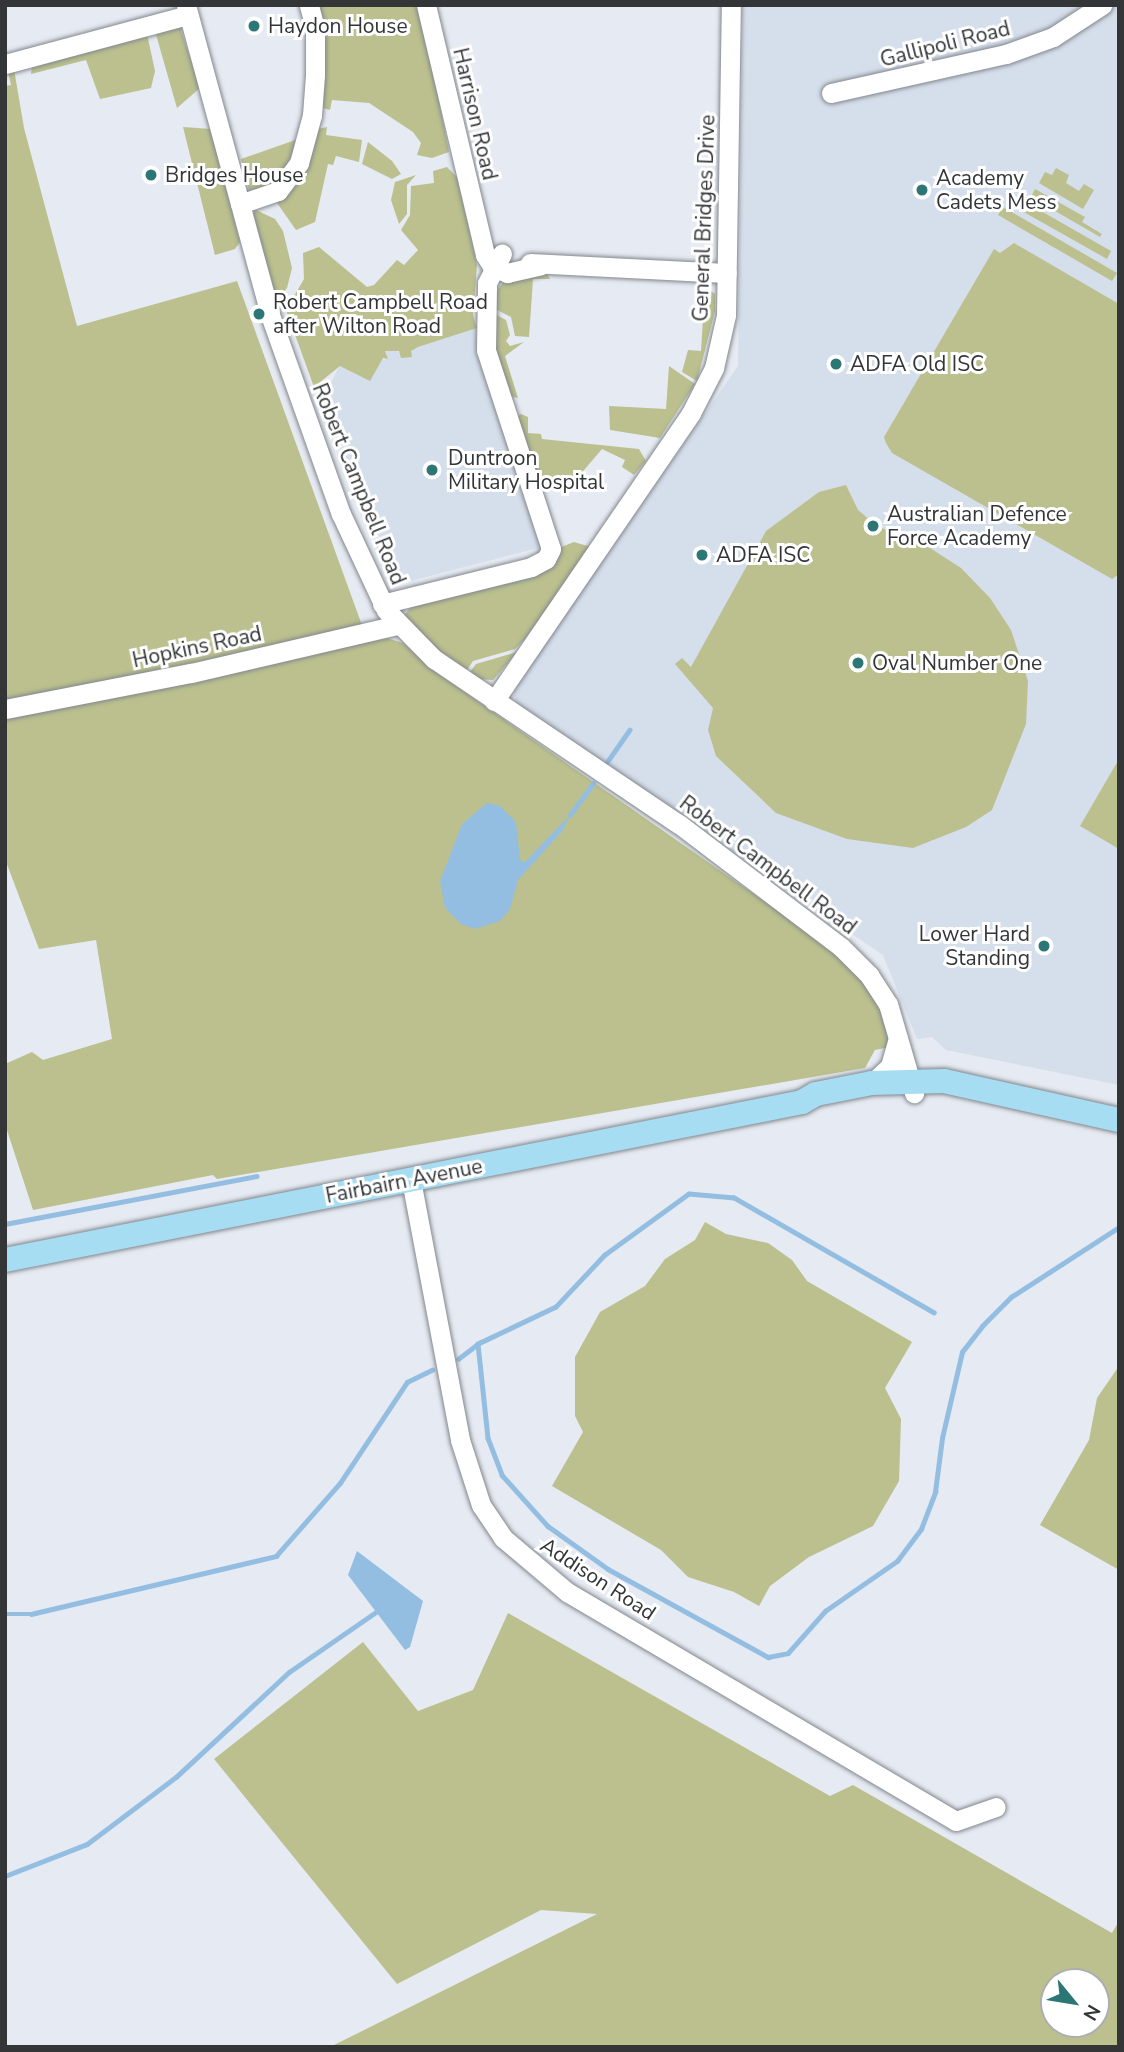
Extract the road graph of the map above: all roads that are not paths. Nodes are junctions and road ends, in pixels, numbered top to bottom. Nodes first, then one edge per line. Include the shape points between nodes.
1 (309, 5) edge
2 (426, 5) edge
3 (731, 5) edge
4 (1102, 5) edge
5 (187, 10) edge
6 (5, 64) edge
7 (831, 93) dead end
8 (240, 204) junction
9 (497, 261) junction
10 (727, 273) junction
11 (382, 604) junction
12 (398, 625) junction
13 (494, 701) junction
14 (5, 709) edge
15 (899, 1037) junction
16 (944, 1081) junction
17 (872, 1083) junction
18 (912, 1086) junction
19 (802, 1102) junction
20 (1059, 1107) junction
21 (1119, 1120) edge
22 (411, 1180) junction
23 (5, 1260) edge
24 (996, 1807) dead end

1 - 8 street via 316,28 315,75 301,159 278,191
2 - 9 street, Harrison Road via 480,233
3 - 10 street, General Bridges Drive
4 - 7 street, Gallipoli Road via 1053,37 1006,54
5 - 6 street
5 - 8 street, Robert Campbell Road
8 - 11 street, Robert Campbell Road via 270,315 361,562
9 - 10 street via 510,273 541,265
9 - 11 street via 487,283 486,349 551,549 534,566
10 - 13 street, General Bridges Drive via 722,340 701,397
11 - 12 street, Robert Campbell Road
12 - 13 street, Robert Campbell Road via 434,659
12 - 14 street, Hopkins Road via 191,673
13 - 15 street, Robert Campbell Road via 679,824 841,947 869,975 888,1004
15 - 16 street, Robert Campbell Road via 918,1065
15 - 17 street via 890,1066
15 - 18 street, Robert Campbell Road
16 - 18 main road, Fairbairn Avenue
16 - 20 main road, Fairbairn Avenue via 1045,1100
17 - 18 main road, Fairbairn Avenue
17 - 19 main road, Fairbairn Avenue via 816,1094
18 - 19 main road, Fairbairn Avenue via 816,1105
18 - 20 main road, Fairbairn Avenue
19 - 22 main road, Fairbairn Avenue
20 - 21 main road, Fairbairn Avenue
22 - 23 main road, Fairbairn Avenue
22 - 24 street, Addison Road via 460,1440 481,1505 503,1538 567,1592 956,1821

